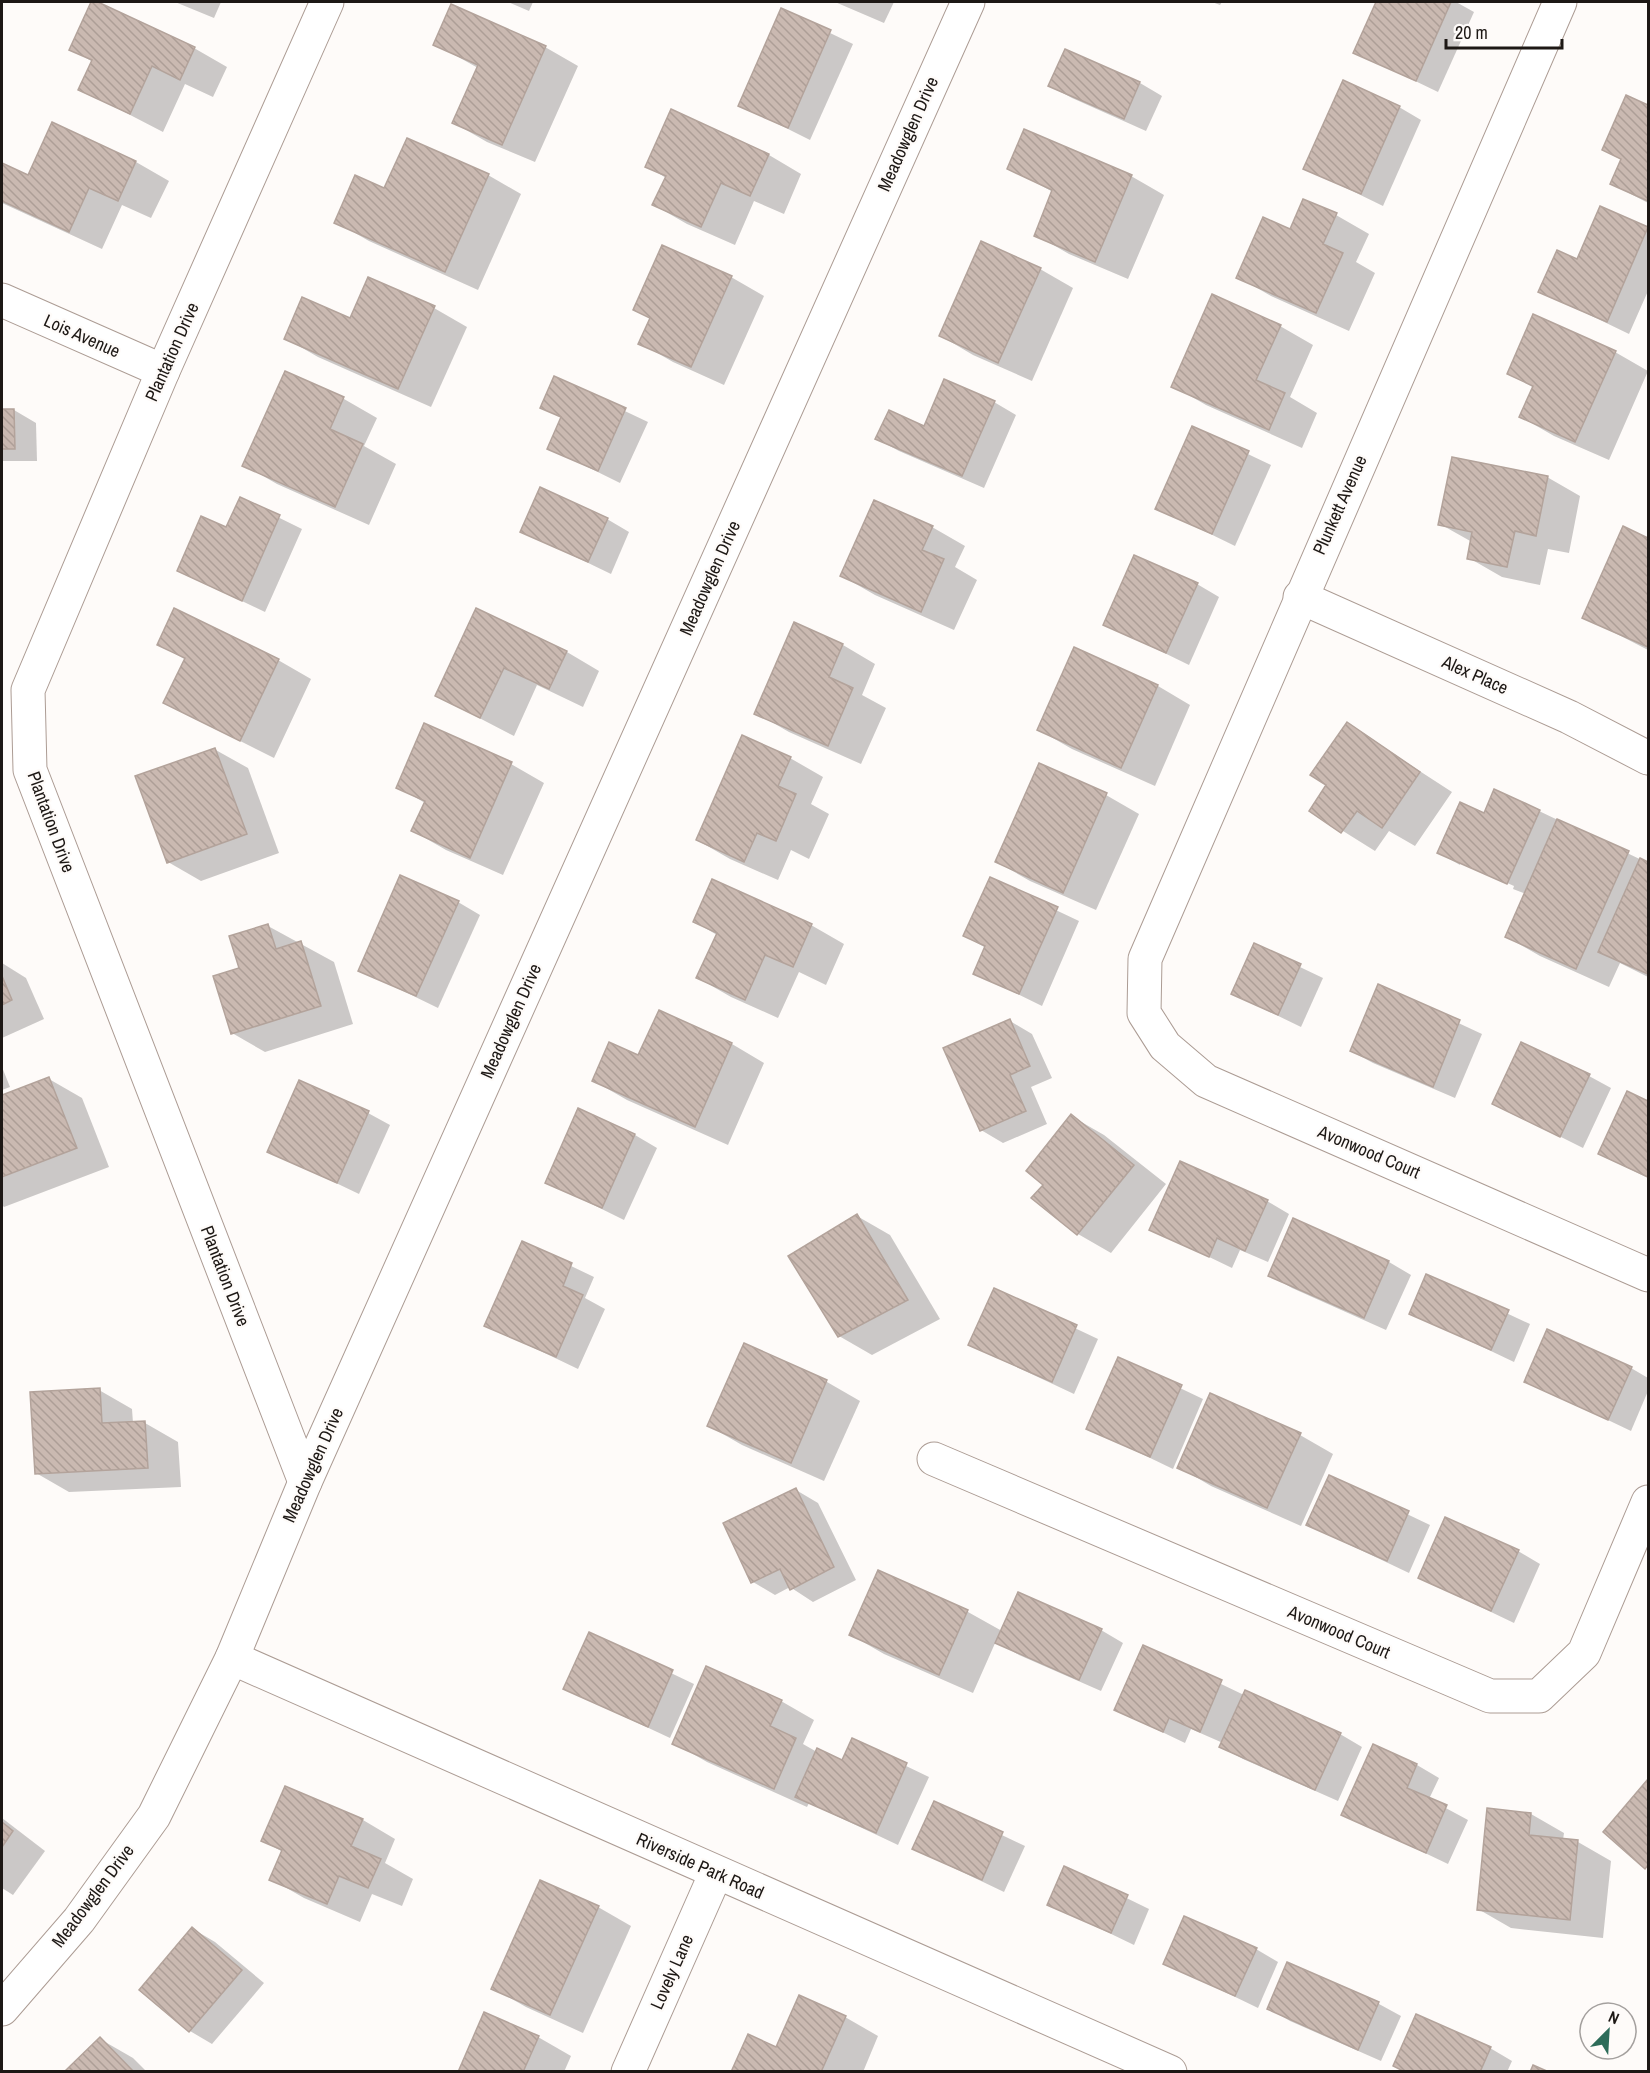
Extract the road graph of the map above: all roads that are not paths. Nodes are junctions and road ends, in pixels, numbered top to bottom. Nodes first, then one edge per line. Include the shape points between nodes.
1 (327, 2) edge
2 (968, 2) edge
3 (1560, 2) edge
4 (2, 300) edge
5 (163, 371) junction
6 (1300, 597) junction
7 (1648, 758) edge
8 (1144, 1013) joint
9 (1648, 1275) edge
10 (934, 1459) dead end
11 (305, 1482) junction
12 (1648, 1502) edge
13 (232, 1658) junction
14 (716, 1873) junction
15 (2, 2009) edge
16 (628, 2072) edge
17 (1170, 2072) edge

1 - 5 street, Plantation Drive
2 - 11 street, Meadowglen Drive
3 - 6 street, Plunkett Avenue
4 - 5 street, Lois Avenue
5 - 11 street, Plantation Drive via 28,690 30,770
6 - 7 street, Alex Place via 1569,717
6 - 8 street, Plunkett Avenue via 1145,959
8 - 9 street, Avonwood Court via 1165,1046 1206,1081
10 - 12 street, Avonwood Court via 1490,1696 1539,1696 1584,1653
11 - 13 street, Meadowglen Drive
13 - 14 street, Riverside Park Road
13 - 15 street, Meadowglen Drive via 154,1815 79,1920
14 - 16 street, Lovely Lane
14 - 17 street, Riverside Park Road

